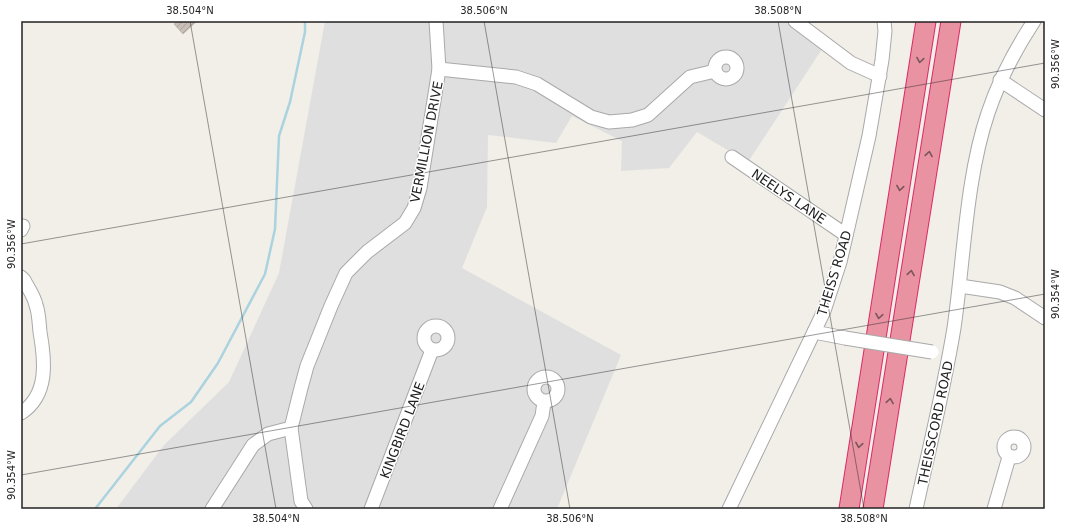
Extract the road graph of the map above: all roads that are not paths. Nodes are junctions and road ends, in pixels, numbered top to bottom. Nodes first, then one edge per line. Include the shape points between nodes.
1 (436, 21) edge
2 (795, 21) edge
3 (884, 21) edge
4 (926, 21) edge
5 (950, 21) edge
6 (1034, 21) edge
7 (440, 69) junction
8 (715, 71) dead end
9 (880, 76) junction
10 (1000, 80) junction
11 (1045, 110) edge
12 (732, 157) dead end
13 (846, 235) junction
14 (21, 277) edge
15 (960, 286) junction
16 (1045, 318) edge
17 (814, 332) junction
18 (432, 350) dead end
19 (950, 354) junction
20 (544, 402) dead end
21 (21, 414) edge
22 (291, 428) junction
23 (1009, 457) dead end
24 (212, 509) edge
25 (306, 509) edge
26 (370, 509) edge
27 (500, 509) edge
28 (729, 509) edge
29 (848, 509) edge
30 (873, 509) edge
31 (916, 509) edge
32 (994, 509) edge

1 - 7 street, VERMILLION DRIVE
2 - 9 street via 851,63
3 - 9 street, THEISS ROAD
4 -> 29 highway
30 -> 5 highway
6 - 10 street
7 - 8 street via 516,77 537,84 591,117 609,122 632,120 648,115 690,78
7 - 22 street, VERMILLION DRIVE via 420,188 414,208 405,223 367,252 346,274 308,366
9 - 13 street, THEISS ROAD via 868,143
10 - 11 street
10 - 15 street via 978,148
12 - 13 street, NEELYS LANE
13 - 17 street, THEISS ROAD via 828,300
14 - 21 street via 36,304 44,358 44,377 36,397
15 - 16 street via 1000,292 1015,298
15 - 19 street
17 - 19 street, THEISSCORD ROAD, bridge
17 - 28 street, THEISS ROAD
18 - 26 street, KINGBIRD LANE
19 - 31 street, THEISSCORD ROAD
20 - 27 street via 542,416
22 - 24 street via 268,434 253,445
22 - 25 street, VERMILLION DRIVE via 301,500
23 - 32 street

